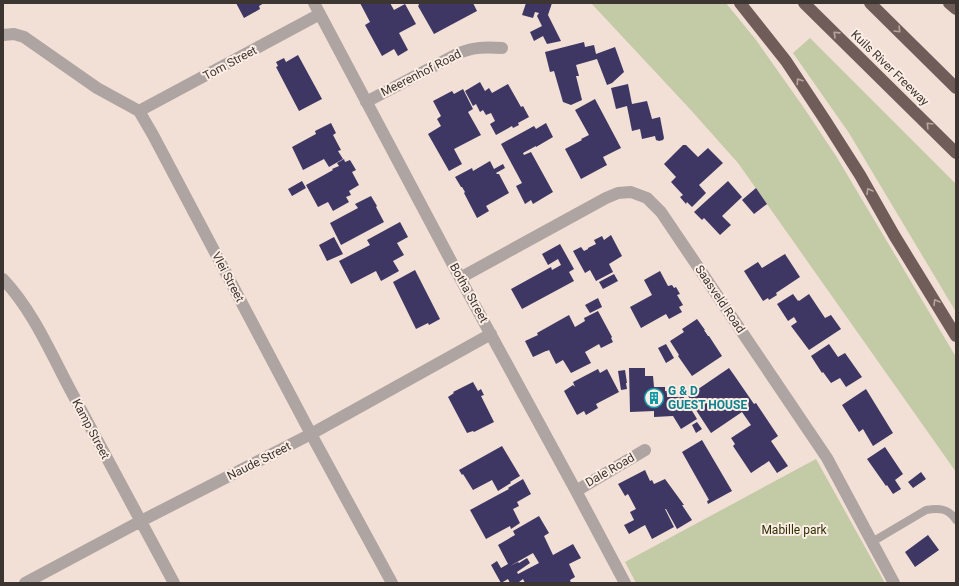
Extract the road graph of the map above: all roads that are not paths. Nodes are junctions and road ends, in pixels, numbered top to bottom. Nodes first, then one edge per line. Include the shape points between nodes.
1 (314, 3) edge
2 (740, 3) edge
3 (804, 3) edge
4 (870, 3) edge
5 (948, 3) edge
6 (956, 9) edge
7 (320, 14) junction
8 (3, 35) edge
9 (502, 48) dead end
10 (956, 88) edge
11 (366, 102) junction
12 (139, 111) junction
13 (956, 153) edge
14 (460, 278) junction
15 (3, 279) edge
16 (491, 334) junction
17 (956, 336) edge
18 (311, 434) junction
19 (645, 450) dead end
20 (576, 491) junction
21 (956, 520) edge
22 (141, 521) junction
23 (872, 542) junction
24 (25, 583) edge
25 (174, 583) edge
26 (392, 583) edge
27 (625, 583) edge
28 (894, 583) edge

1 - 7 street, Botha Street
17 -> 2 highway via 825,120 786,61
13 -> 3 highway, Kuils River Freeway
4 -> 10 highway
5 - 6 highway
7 - 11 street, Botha Street
7 - 12 street, Tom Street
8 - 12 street via 14,34 24,37 97,88
9 - 11 street, Meerenhof Road via 484,47 459,53
11 - 14 street, Botha Street
12 - 18 street, Vlei Street
14 - 16 street, Botha Street
14 - 23 street, Saasveld Road via 606,198 631,192 647,198 661,212 828,458
15 - 22 street, Kamp Street via 33,318
16 - 18 street, Naude Street
16 - 20 street, Botha Street
18 - 22 street, Naude Street
18 - 26 street, Vlei Street
19 - 20 street, Dale Road
20 - 27 street, Botha Street
21 - 23 lane via 943,509 926,510
22 - 24 street, Naude Street
22 - 25 street, Kamp Street
23 - 28 street, Saasveld Road

